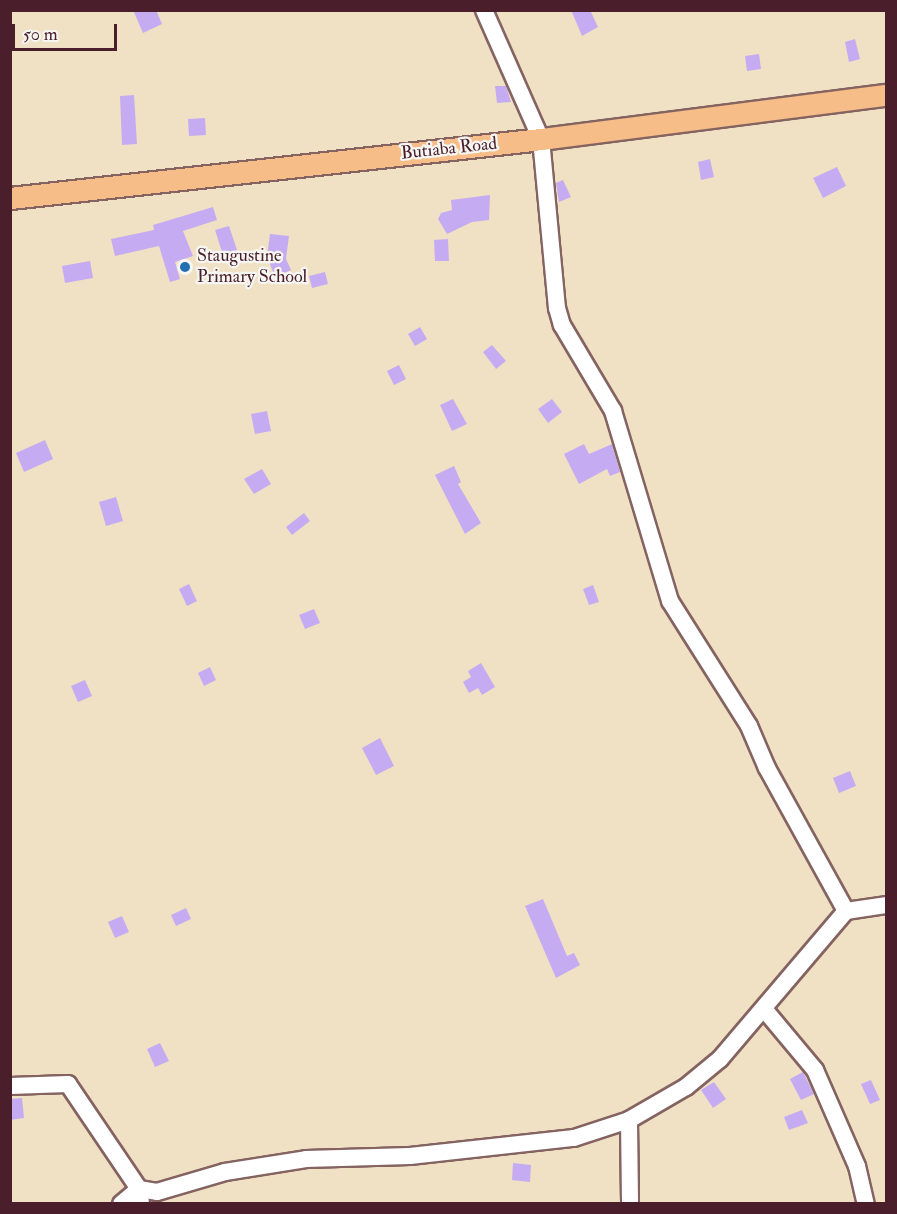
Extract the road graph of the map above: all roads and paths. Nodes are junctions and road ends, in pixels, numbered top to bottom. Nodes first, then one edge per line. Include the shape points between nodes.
1 (484, 10) edge
2 (886, 95) edge
3 (541, 139) junction
4 (10, 198) edge
5 (886, 904) edge
6 (846, 911) junction
7 (764, 1009) junction
8 (10, 1086) edge
9 (629, 1120) junction
10 (140, 1196) edge
11 (121, 1203) edge
12 (630, 1203) edge
13 (866, 1203) edge

1 - 3 street
2 - 3 main road, Butiaba Road
3 - 4 main road, Butiaba Road
3 - 6 street via 557,308 567,336 613,411 670,601 749,726 767,768
5 - 6 street
6 - 7 street
7 - 9 street via 720,1059 686,1088
7 - 13 street via 814,1070 857,1166
8 - 10 street via 68,1084
9 - 10 street via 574,1138 421,1155 306,1159 225,1172
9 - 12 street
10 - 11 street

